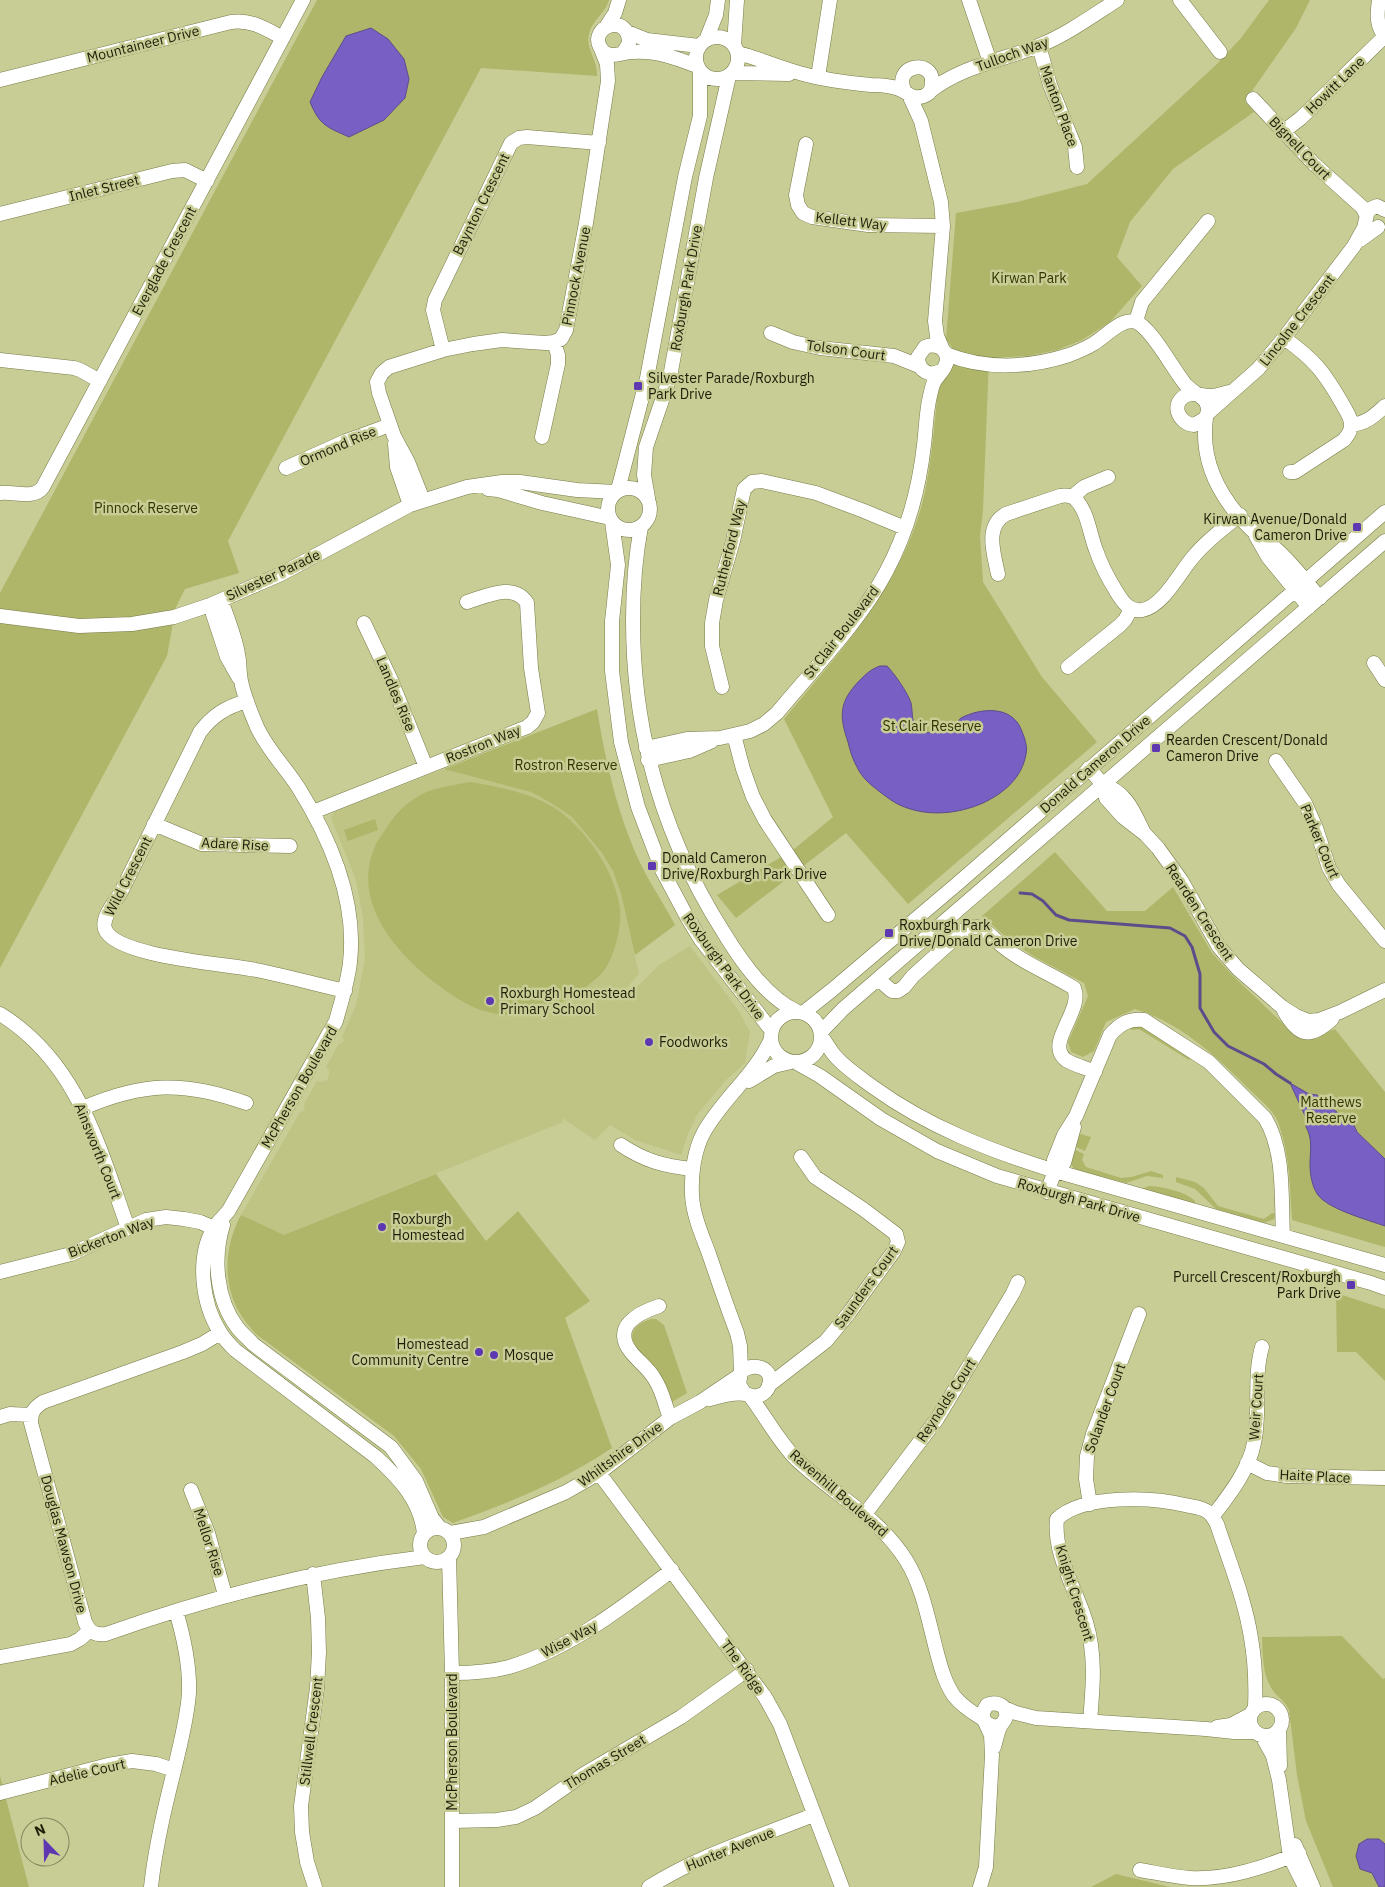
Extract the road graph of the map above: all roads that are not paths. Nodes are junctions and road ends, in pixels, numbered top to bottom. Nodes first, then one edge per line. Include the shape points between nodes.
1 (304, 0) edge
2 (620, 0) edge
3 (718, 0) edge
4 (737, 0) edge
5 (830, 0) edge
6 (969, 0) edge
7 (1117, 0) edge
8 (1180, 0) edge
9 (1379, 0) edge
10 (606, 27) junction
11 (626, 30) junction
12 (1385, 37) edge
13 (283, 38) junction
14 (702, 43) junction
15 (1039, 46) junction
16 (601, 49) junction
17 (736, 49) junction
18 (1220, 52) dead end
19 (621, 53) junction
20 (990, 62) junction
21 (698, 69) junction
22 (927, 71) junction
23 (906, 73) junction
24 (731, 74) junction
25 (802, 74) junction
26 (956, 74) junction
27 (818, 77) junction
28 (0, 80) edge
29 (608, 81) junction
30 (878, 85) junction
31 (907, 93) junction
32 (929, 93) junction
33 (1254, 99) dead end
34 (921, 121) junction
35 (1284, 131) junction
36 (599, 143) junction
37 (806, 144) dead end
38 (1077, 167) dead end
39 (207, 181) junction
40 (1375, 209) edge
41 (0, 214) edge
42 (1208, 220) dead end
43 (943, 226) junction
44 (1382, 227) edge
45 (1354, 246) junction
46 (935, 321) junction
47 (1136, 322) junction
48 (771, 332) dead end
49 (1284, 338) junction
50 (554, 342) junction
51 (923, 348) junction
52 (443, 350) junction
53 (894, 356) junction
54 (0, 360) edge
55 (944, 361) junction
56 (921, 368) junction
57 (1174, 368) junction
58 (100, 381) junction
59 (1235, 390) junction
60 (1199, 395) junction
61 (929, 398) junction
62 (1179, 402) junction
63 (1385, 406) edge
64 (1206, 416) junction
65 (1186, 423) junction
66 (1351, 425) junction
67 (392, 430) junction
68 (542, 437) dead end
69 (1207, 455) junction
70 (286, 468) dead end
71 (1290, 472) dead end
72 (1108, 477) dead end
73 (467, 487) junction
74 (2, 491) edge
75 (617, 491) junction
76 (1072, 497) junction
77 (648, 498) junction
78 (417, 502) junction
79 (1385, 512) edge
80 (1240, 516) junction
81 (611, 520) junction
82 (641, 527) junction
83 (905, 528) junction
84 (1385, 541) edge
85 (998, 574) dead end
86 (1300, 586) junction
87 (216, 602) junction
88 (467, 602) dead end
89 (1315, 602) junction
90 (1131, 609) junction
91 (0, 616) edge
92 (364, 623) dead end
93 (0, 625) edge
94 (68, 625) junction
95 (1374, 663) dead end
96 (1068, 667) dead end
97 (1385, 680) edge
98 (722, 687) dead end
99 (247, 700) junction
100 (727, 736) junction
101 (647, 754) junction
102 (1276, 761) dead end
103 (426, 767) junction
104 (1090, 768) junction
105 (1103, 785) junction
106 (313, 812) junction
107 (154, 824) junction
108 (290, 846) dead end
109 (828, 915) dead end
110 (1385, 941) edge
111 (878, 979) junction
112 (1385, 990) edge
113 (345, 991) junction
114 (801, 1012) junction
115 (0, 1014) edge
116 (821, 1034) junction
117 (772, 1035) junction
118 (793, 1062) junction
119 (1095, 1072) junction
120 (736, 1090) junction
121 (246, 1103) dead end
122 (83, 1108) junction
123 (621, 1145) dead end
124 (801, 1157) dead end
125 (1061, 1167) junction
126 (692, 1169) junction
127 (1047, 1192) junction
128 (128, 1228) junction
129 (218, 1230) junction
130 (1283, 1235) junction
131 (1385, 1265) edge
132 (0, 1272) edge
133 (1018, 1282) dead end
134 (1385, 1288) edge
135 (659, 1306) dead end
136 (1139, 1314) dead end
137 (220, 1333) junction
138 (737, 1333) junction
139 (1262, 1347) dead end
140 (802, 1360) junction
141 (761, 1367) junction
142 (741, 1374) junction
143 (768, 1387) junction
144 (748, 1395) junction
145 (700, 1402) junction
146 (31, 1415) junction
147 (0, 1417) edge
148 (670, 1418) junction
149 (774, 1431) junction
150 (1248, 1463) junction
151 (599, 1472) junction
152 (1385, 1478) edge
153 (191, 1490) dead end
154 (1090, 1504) junction
155 (865, 1514) junction
156 (1213, 1516) junction
157 (448, 1541) junction
158 (425, 1549) junction
159 (672, 1570) junction
160 (312, 1574) junction
161 (226, 1595) junction
162 (449, 1598) junction
163 (176, 1611) junction
164 (89, 1631) junction
165 (0, 1657) edge
166 (747, 1670) junction
167 (1255, 1670) junction
168 (452, 1673) junction
169 (954, 1696) junction
170 (987, 1705) junction
171 (1273, 1705) junction
172 (1004, 1708) junction
173 (1253, 1711) junction
174 (1036, 1718) junction
175 (984, 1721) junction
176 (1090, 1721) junction
177 (1002, 1724) junction
178 (1206, 1729) junction
179 (1279, 1729) junction
180 (1258, 1734) junction
181 (992, 1755) junction
182 (174, 1770) junction
183 (1279, 1780) junction
184 (0, 1793) edge
185 (814, 1815) junction
186 (453, 1821) junction
187 (1295, 1855) junction
188 (1140, 1870) dead end
189 (151, 1887) edge
190 (315, 1887) edge
191 (452, 1887) edge
192 (649, 1887) edge
193 (842, 1887) edge
194 (980, 1887) edge
195 (1305, 1887) edge
196 (1314, 1887) edge

1 - 13 street, Everglade Crescent
2 - 10 street
2 - 11 street
3 - 14 street via 716,15
4 - 17 street
5 - 27 street
6 - 20 street
7 - 15 street, Tulloch Way
8 - 18 street
9 - 12 street via 1378,28
10 - 11 street via 616,25
10 - 16 street via 600,34
11 - 14 street via 647,40
11 - 19 street via 629,43
12 - 35 street, Howitt Lane
13 - 28 street, Mountaineer Drive via 252,23 231,22
13 - 39 street, Everglade Crescent
14 - 17 street via 724,38
14 - 21 street via 696,52
15 - 20 street, Tulloch Way
15 - 38 street, Manton Place via 1050,85 1075,147
16 - 19 street via 612,55
16 - 29 street, Pinnock Avenue via 607,64
17 - 24 street via 738,60
17 - 25 street
19 - 21 street via 672,56
19 - 29 street, Pinnock Avenue
20 - 26 street, Tulloch Way
21 - 24 street via 705,76 717,80
21 - 75 street via 700,116 647,378
22 - 23 street via 918,67
22 - 26 street, Tulloch Way
22 - 32 street via 932,78
23 - 30 street
23 - 31 street via 902,82
24 - 25 street
24 - 77 street, Roxburgh Park Drive via 706,178 670,377 646,447 644,475
25 - 27 street
26 - 32 street, Tulloch Way
27 - 30 street
29 - 36 street, Pinnock Avenue
30 - 31 street
31 - 32 street via 918,98
31 - 34 street
32 - 34 street
33 - 35 street, Bignell Court
34 - 43 street via 937,178
35 - 40 street, Bignell Court via 1348,195 1362,207
36 - 50 street, Pinnock Avenue via 566,330 562,338
36 - 52 street, Baynton Crescent via 527,137 511,143 435,300 434,316
37 - 43 street, Kellett Way via 796,195 803,214 868,224
39 - 41 street, Inlet Street via 185,170 172,171
39 - 58 street, Everglade Crescent
40 - 44 street, Bignell Court via 1368,224
40 - 45 street, Lincolne Crescent
42 - 47 street via 1142,302
43 - 46 street
44 - 45 street, Lincolne Crescent via 1369,232
45 - 49 street, Lincolne Crescent
46 - 51 street
46 - 55 street
47 - 55 street via 1127,322 1093,344 1046,361 1002,366
47 - 57 street
48 - 53 street, Tolson Court via 793,342 820,348
49 - 59 street, Lincolne Crescent
49 - 66 street via 1320,367
50 - 52 street, Pinnock Avenue via 502,340
50 - 68 street via 558,364
51 - 53 street, Tolson Court
51 - 55 street via 937,346
51 - 56 street via 918,357
52 - 67 street, Pinnock Avenue via 389,366 382,373 377,382
53 - 56 street, Tolson Court
54 - 58 street via 74,368
55 - 56 street via 932,374
55 - 61 street, St Clair Boulevard
56 - 61 street, St Clair Boulevard
57 - 60 street via 1187,386
57 - 62 street via 1180,388
58 - 74 street, Everglade Crescent via 41,490 32,494
59 - 60 street, Lincolne Crescent via 1212,396
59 - 64 street, Lincolne Crescent
60 - 62 street via 1187,395
60 - 64 street via 1207,404
61 - 83 street, St Clair Boulevard via 917,490
62 - 65 street via 1177,412
63 - 66 street via 1363,424
64 - 65 street via 1194,425
64 - 69 street
65 - 69 street via 1197,435
66 - 71 street via 1344,440 1295,472
67 - 70 street, Ormond Rise via 346,441
67 - 78 street, Pinnock Avenue via 398,467
69 - 80 street via 1213,477 1225,499
72 - 76 street via 1084,487
73 - 75 street, Silvester Parade via 520,482 577,490
73 - 78 street, Silvester Parade
73 - 81 street, Silvester Parade via 498,490
75 - 77 street via 631,487
75 - 81 street via 608,507
76 - 85 street via 1060,496 998,518 992,531
76 - 90 street via 1077,499 1083,510 1107,575
77 - 82 street via 651,511
78 - 87 street, Silvester Parade via 281,574
79 - 86 street, Donald Cameron Drive
80 - 86 street via 1268,557
80 - 90 street via 1208,541 1164,595 1142,610
81 - 82 street via 623,530
81 - 117 street, Roxburgh Park Drive via 618,565 611,644 616,705 621,742 638,807 662,870 687,918
82 - 101 street, Roxburgh Park Drive via 635,569 634,648 638,703
83 - 98 street, Rutherford Way via 816,493 762,481 752,482 744,489 716,600 712,646
83 - 100 street, St Clair Boulevard via 886,572 865,606 777,713 757,727
84 - 89 street, Donald Cameron Drive
86 - 89 street
86 - 104 street, Donald Cameron Drive
87 - 94 street, Silvester Parade via 152,621 109,626
87 - 99 street, McPherson Boulevard via 226,657
88 - 103 street, Rostron Way via 507,592 522,595 527,603 538,713 534,722 527,726
89 - 105 street, Donald Cameron Drive
90 - 96 street via 1119,626
91 - 94 street, Silvester Parade
92 - 103 street, Landles Rise
93 - 94 street, Silvester Parade
95 - 97 street
99 - 106 street, McPherson Boulevard via 258,729
99 - 107 street, Wild Crescent via 222,710 200,732
100 - 101 street, St Clair Boulevard via 687,739
100 - 109 street via 765,820
101 - 114 street, Roxburgh Park Drive via 673,836 720,928 764,986 789,1008
102 - 110 street, Parker Court via 1305,803 1329,868 1339,885
103 - 106 street, Rostron Way
104 - 105 street, Rearden Crescent
104 - 114 street, Donald Cameron Drive via 832,990
105 - 111 street, Donald Cameron Drive
105 - 112 street, Rearden Crescent via 1106,798 1158,848 1181,880 1220,947 1238,969 1282,1007 1298,1030 1314,1032 1340,1012
106 - 113 street, McPherson Boulevard via 340,875 347,901 351,931
107 - 108 street, Adare Rise via 202,844
107 - 113 street, Wild Crescent via 106,916 104,924 110,937 176,959 256,970
111 - 116 street, Donald Cameron Drive via 842,1009
111 - 119 street via 892,991 898,991 964,930 970,927 986,931 1034,968 1074,988 1076,1004 1058,1045 1060,1053 1066,1060
113 - 129 street, McPherson Boulevard via 336,1021
114 - 116 street via 815,1020
114 - 117 street via 782,1016
115 - 122 street, Ainsworth Court via 48,1054
116 - 118 street via 820,1047 814,1055 805,1061
116 - 125 street, Roxburgh Park Drive via 837,1058 890,1099 944,1129 1041,1167
117 - 118 street via 777,1054
117 - 120 street via 764,1055
118 - 120 street via 774,1066
118 - 127 street, Roxburgh Park Drive via 820,1076 881,1120 937,1151
119 - 125 street via 1076,1116 1073,1137
119 - 130 street via 1110,1035 1118,1026 1136,1019 1144,1020 1209,1062 1270,1126 1280,1170
120 - 126 street via 703,1133
121 - 122 street via 193,1088 165,1087 136,1090
122 - 128 street, Ainsworth Court
123 - 126 street via 657,1164
124 - 140 street, Saunders Court via 815,1177 890,1229 898,1242 849,1314 826,1341
125 - 127 street
125 - 130 street, Roxburgh Park Drive
126 - 138 street via 692,1196 698,1225
127 - 134 street, Roxburgh Park Drive
128 - 129 street, Bickerton Way via 146,1220 166,1217 200,1222
128 - 132 street, Bickerton Way via 71,1254
129 - 137 street, McPherson Boulevard via 206,1252 203,1272 210,1314
129 - 157 street via 219,1286 236,1326 253,1344 391,1447 416,1480 432,1518
130 - 131 street, Roxburgh Park Drive
133 - 155 street, Reynolds Court via 936,1418
135 - 148 street via 631,1320 624,1337 631,1353 655,1379
136 - 154 street, Solander Court via 1092,1434 1086,1479
137 - 146 street via 183,1352 42,1402
137 - 158 street, McPherson Boulevard via 251,1364 392,1471 417,1507 423,1522
138 - 141 street
138 - 142 street
139 - 150 street, Weir Court via 1254,1442
140 - 141 street, Saunders Court via 774,1369
140 - 143 street, Saunders Court
141 - 142 street via 749,1367
141 - 143 street via 769,1376
142 - 144 street via 740,1388
142 - 145 street, Whiltshire Drive
143 - 144 street via 760,1396
143 - 149 street, Ravenhill Boulevard via 767,1401
144 - 145 street, Whiltshire Drive via 719,1396
144 - 149 street, Ravenhill Boulevard
145 - 148 street, Whiltshire Drive
146 - 147 street
146 - 164 street, Douglas Mawson Drive
148 - 151 street, Whiltshire Drive
149 - 155 street, Ravenhill Boulevard via 820,1480
150 - 152 street, Haite Place via 1267,1473 1287,1476
150 - 156 street, Weir Court
151 - 157 street, Whiltshire Drive via 566,1492
151 - 159 street, The Ridge
153 - 161 street, Mellor Rise via 208,1533
154 - 156 street, Knight Crescent via 1116,1499 1167,1500 1206,1510
154 - 176 street, Knight Crescent via 1062,1514 1057,1519 1056,1528 1092,1649
155 - 169 street, Ravenhill Boulevard via 889,1536 907,1562 920,1592 943,1676
156 - 167 street via 1243,1606
157 - 158 street via 428,1530
157 - 158 street via 444,1561
157 - 162 street, McPherson Boulevard
158 - 160 street, Douglas Mawson Drive via 389,1561
158 - 162 street, McPherson Boulevard via 442,1575
159 - 166 street, The Ridge
159 - 168 street, Wise Way via 605,1620 543,1653 509,1667 477,1673
160 - 161 street, Douglas Mawson Drive
160 - 190 street, Stillwell Crescent via 319,1652 301,1806 302,1832
161 - 163 street, Douglas Mawson Drive
162 - 168 street, McPherson Boulevard
163 - 164 street, Douglas Mawson Drive via 106,1634
163 - 182 street via 186,1654 189,1692
164 - 165 street via 70,1644
166 - 185 street, The Ridge via 780,1724
166 - 186 street, Thomas Street via 681,1717 597,1765 535,1808 516,1817
167 - 171 street via 1262,1690
167 - 173 street
168 - 186 street, McPherson Boulevard
169 - 170 street via 973,1705
169 - 175 street, Ravenhill Boulevard
170 - 172 street via 994,1703
170 - 175 street via 982,1714
171 - 173 street via 1266,1704
171 - 179 street via 1281,1713
172 - 174 street
172 - 177 street via 1006,1716
173 - 178 street via 1231,1725
173 - 180 street via 1249,1721
174 - 176 street
174 - 177 street
175 - 177 street via 994,1727
175 - 181 street via 991,1735
176 - 178 street
177 - 181 street
178 - 180 street
179 - 180 street via 1270,1736
179 - 183 street
180 - 183 street via 1273,1756
181 - 194 street via 986,1867
182 - 184 street, Adelie Court via 132,1761
182 - 189 street
183 - 187 street
185 - 192 street, Hunter Avenue via 695,1863
185 - 193 street, The Ridge
186 - 191 street, McPherson Boulevard
187 - 188 street via 1220,1877 1190,1878
187 - 195 street
187 - 196 street

